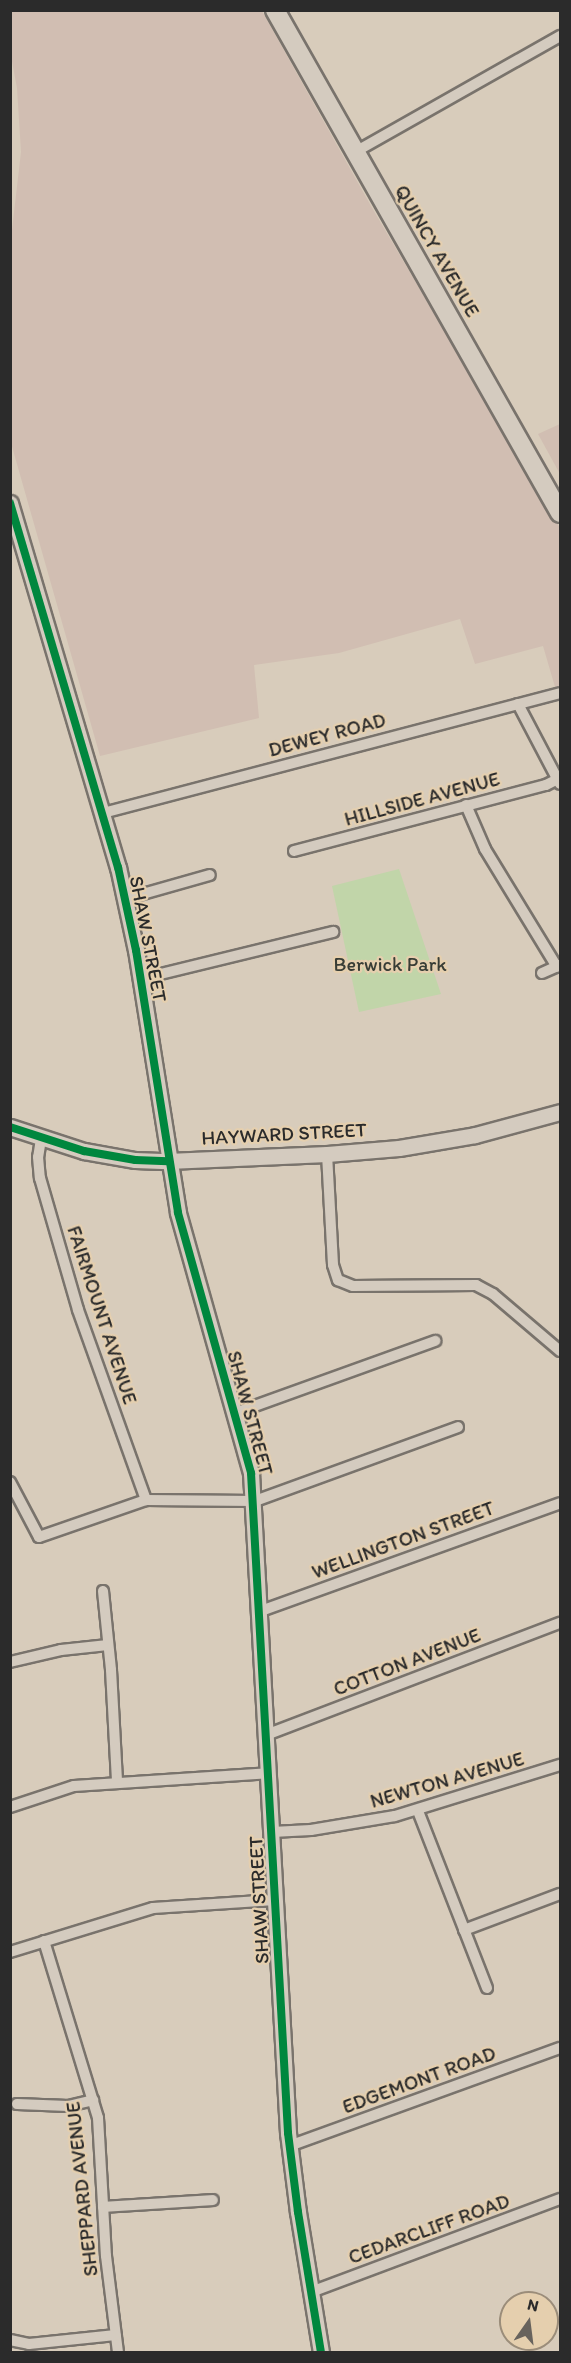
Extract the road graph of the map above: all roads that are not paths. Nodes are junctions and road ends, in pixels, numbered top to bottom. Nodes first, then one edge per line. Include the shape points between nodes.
1 (276, 10) edge
2 (561, 36) edge
3 (355, 152) junction
4 (10, 503) edge
5 (561, 513) edge
6 (561, 693) edge
7 (518, 704) junction
8 (559, 782) edge
9 (466, 806) junction
10 (103, 813) junction
11 (294, 851) dead end
12 (210, 875) dead end
13 (125, 898) junction
14 (333, 932) dead end
15 (559, 966) edge
16 (542, 973) dead end
17 (140, 979) junction
18 (561, 1112) edge
19 (10, 1127) edge
20 (41, 1139) junction
21 (327, 1155) junction
22 (168, 1161) junction
23 (435, 1341) dead end
24 (561, 1351) edge
25 (235, 1413) junction
26 (458, 1427) dead end
27 (10, 1482) edge
28 (146, 1500) junction
29 (255, 1501) junction
30 (561, 1503) edge
31 (103, 1591) dead end
32 (258, 1612) junction
33 (561, 1623) edge
34 (108, 1645) junction
35 (10, 1662) edge
36 (266, 1735) junction
37 (560, 1766) edge
38 (268, 1773) junction
39 (117, 1782) junction
40 (10, 1807) edge
41 (418, 1811) junction
42 (272, 1832) junction
43 (561, 1894) edge
44 (275, 1900) junction
45 (464, 1930) junction
46 (44, 1941) junction
47 (10, 1952) edge
48 (487, 1988) dead end
49 (561, 2048) edge
50 (93, 2100) junction
51 (17, 2104) dead end
52 (289, 2146) junction
53 (561, 2199) edge
54 (213, 2200) dead end
55 (103, 2206) junction
56 (311, 2292) junction
57 (116, 2335) junction
58 (10, 2340) edge
59 (118, 2352) edge
60 (321, 2352) edge

1 - 3 main road, QUINCY AVENUE
2 - 3 street
3 - 5 main road, QUINCY AVENUE
4 - 10 street, SHAW STREET
6 - 7 street, DEWEY ROAD
7 - 8 street
7 - 10 street, DEWEY ROAD
8 - 9 street, HILLSIDE AVENUE
9 - 11 street, HILLSIDE AVENUE
9 - 15 street via 485,849
10 - 13 street, SHAW STREET
12 - 13 street
13 - 17 street, SHAW STREET
14 - 17 street
15 - 16 street
17 - 22 street, SHAW STREET
18 - 21 street, HAYWARD STREET via 440,1142
19 - 20 street, HAYWARD STREET
20 - 22 street, HAYWARD STREET via 124,1158
20 - 28 street, FAIRMOUNT AVENUE via 39,1178 78,1310
21 - 22 street, HAYWARD STREET
21 - 24 street via 333,1265 338,1280 353,1286 476,1285 493,1294
22 - 25 street, SHAW STREET via 178,1212
23 - 25 street
25 - 29 street, SHAW STREET
26 - 29 street
27 - 28 street via 39,1537
28 - 29 street
29 - 32 street, SHAW STREET
30 - 32 street, WELLINGTON STREET
31 - 34 street
32 - 36 street, SHAW STREET
33 - 36 street, COTTON AVENUE
34 - 35 street via 61,1650
34 - 39 street
36 - 38 street, SHAW STREET
37 - 41 street, NEWTON AVENUE
38 - 39 street
38 - 42 street, SHAW STREET
39 - 40 street via 66,1787
41 - 42 street, NEWTON AVENUE via 311,1830
41 - 45 street
42 - 44 street, SHAW STREET
43 - 45 street
44 - 46 street via 153,1908
44 - 52 street, SHAW STREET
45 - 48 street
46 - 47 street
46 - 50 street, SHEPPARD AVENUE
49 - 52 street, EDGEMONT ROAD
50 - 51 street via 68,2106
50 - 55 street, SHEPPARD AVENUE
52 - 56 street, SHAW STREET
53 - 56 street, CEDARCLIFF ROAD
54 - 55 street
55 - 57 street, SHEPPARD AVENUE
56 - 60 street, SHAW STREET
57 - 58 street via 29,2344
57 - 59 street, SHEPPARD AVENUE

